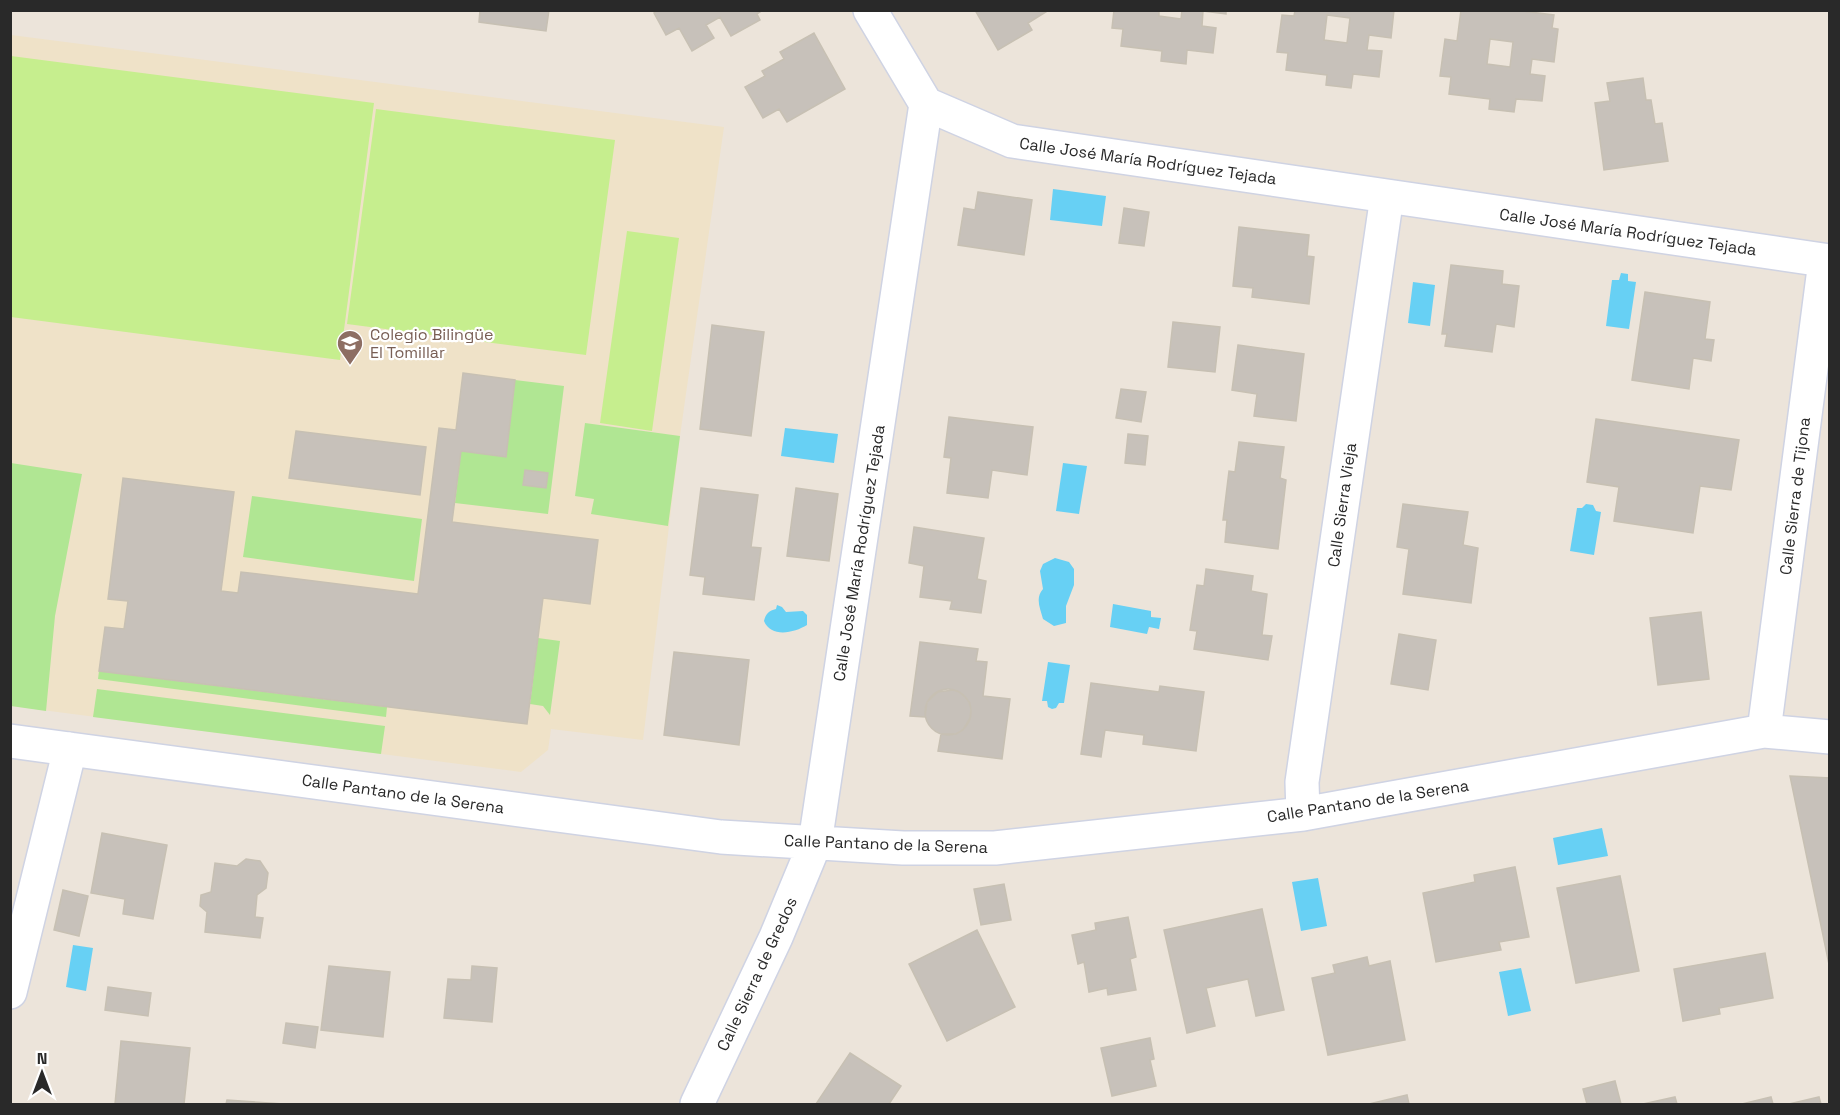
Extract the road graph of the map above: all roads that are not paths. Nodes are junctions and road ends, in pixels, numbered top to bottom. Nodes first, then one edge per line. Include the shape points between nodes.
1 (870, 10) edge
2 (926, 104) junction
3 (1387, 196) junction
4 (1828, 261) edge
5 (1764, 731) junction
6 (1830, 737) edge
7 (10, 741) edge
8 (70, 749) junction
9 (1303, 814) junction
10 (815, 843) junction
11 (10, 992) edge
12 (697, 1104) edge

1 - 2 street
2 - 3 street, Calle José María Rodríguez Tejada via 1012,141
2 - 10 street, Calle José María Rodríguez Tejada
3 - 4 street, Calle José María Rodríguez Tejada
3 - 9 street, Calle Sierra Vieja via 1302,782
4 - 5 street, Calle Sierra de Tijona
5 - 6 street, Calle Pantano de la Serena
5 - 9 street, Calle Pantano de la Serena
7 - 8 street, Calle Pantano de la Serena
8 - 10 street, Calle Pantano de la Serena via 721,837
8 - 11 street
9 - 10 street, Calle Pantano de la Serena via 995,848
10 - 12 street, Calle Sierra de Gredos via 776,937

